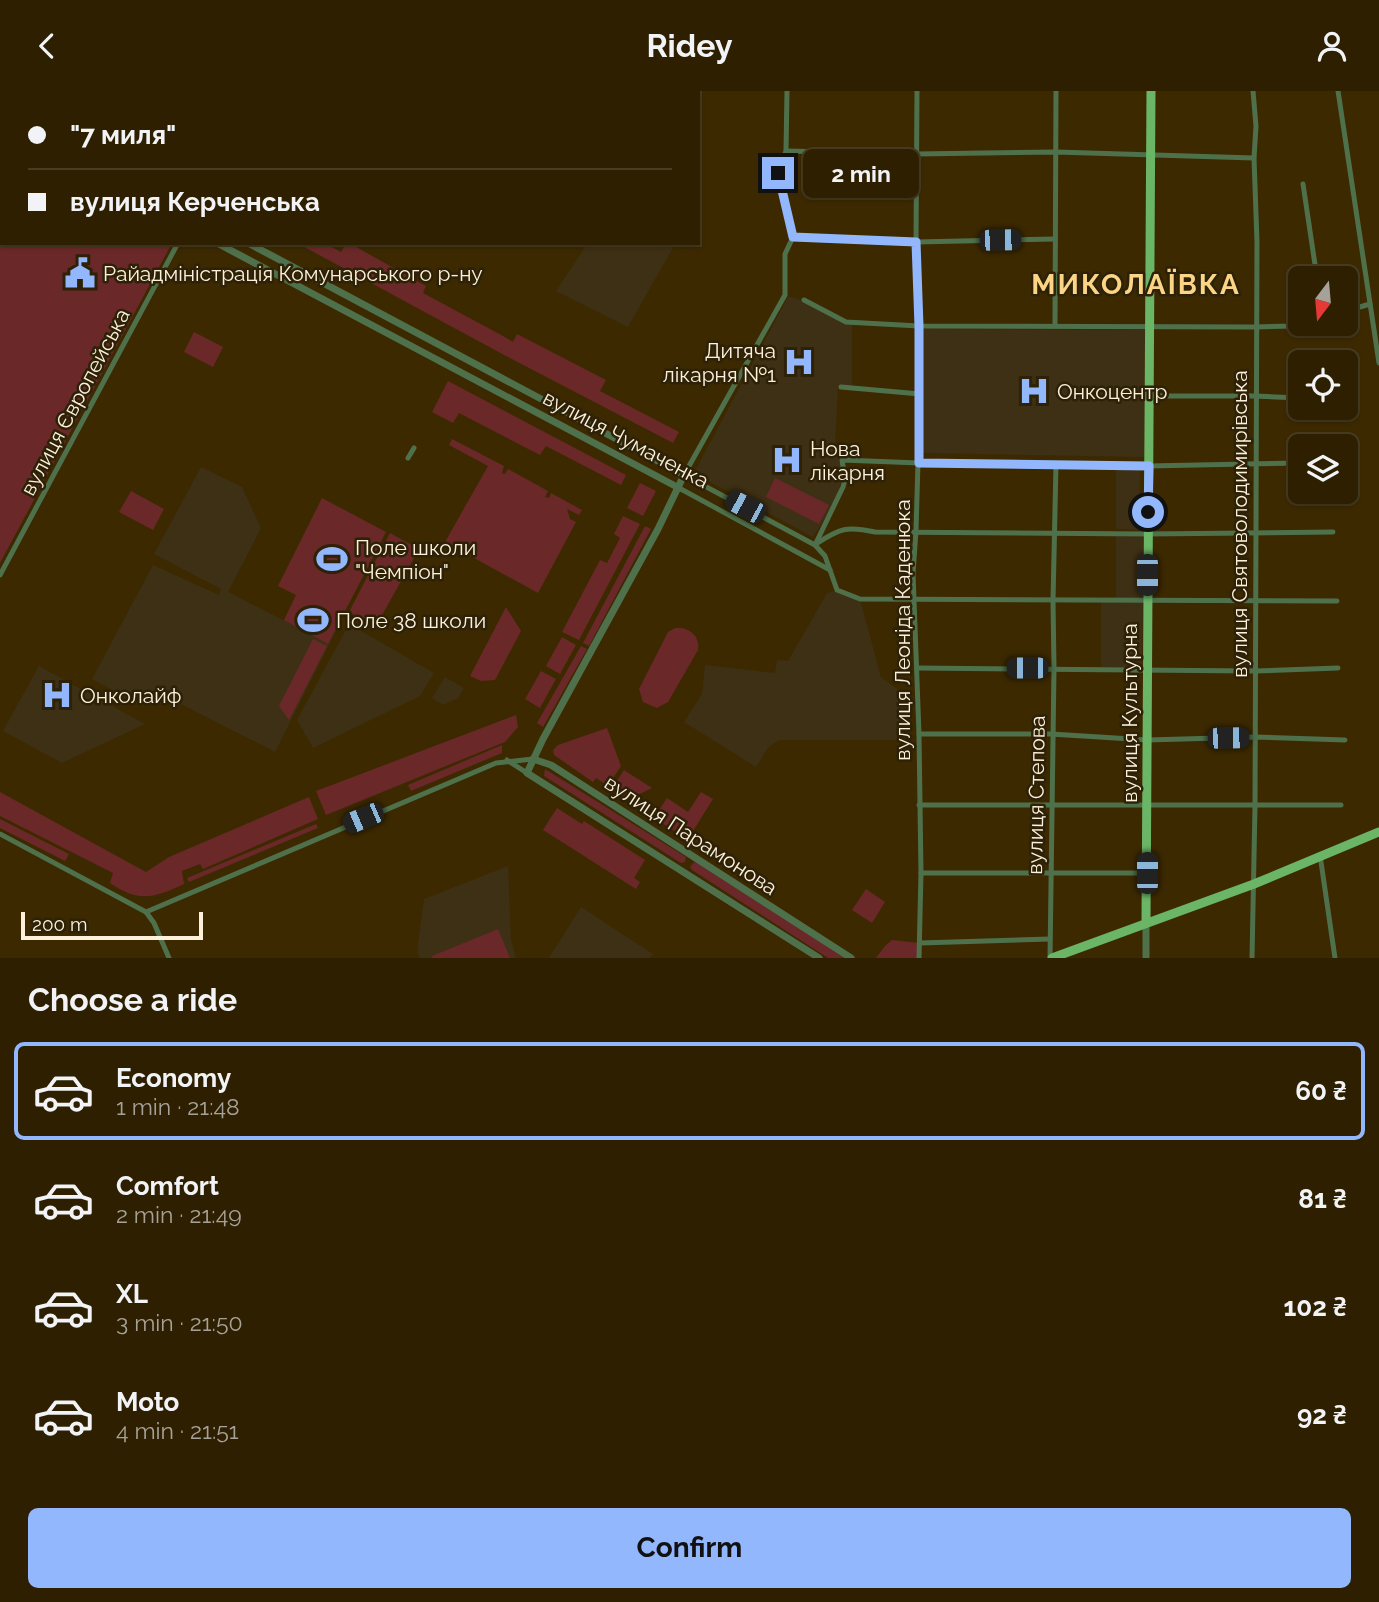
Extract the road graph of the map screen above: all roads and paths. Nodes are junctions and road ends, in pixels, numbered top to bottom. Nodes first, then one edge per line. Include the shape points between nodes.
1 (787, 91) edge
2 (916, 91) edge
3 (1056, 91) edge
4 (1151, 91) edge
5 (1253, 91) edge
6 (1338, 91) edge
7 (786, 151) junction
8 (1056, 152) junction
9 (916, 154) junction
10 (1150, 154) junction
11 (1254, 158) junction
12 (1303, 184) dead end
13 (793, 237) junction
14 (1055, 239) junction
15 (916, 242) junction
16 (177, 245) edge
17 (221, 245) edge
18 (252, 245) edge
19 (1315, 266) edge
20 (804, 300) dead end
21 (1370, 304) junction
22 (1358, 308) edge
23 (1055, 325) junction
24 (919, 326) junction
25 (1149, 326) junction
26 (1288, 326) edge
27 (1255, 327) junction
28 (1379, 363) edge
29 (841, 387) dead end
30 (919, 394) junction
31 (1148, 396) junction
32 (1255, 396) junction
33 (1288, 397) edge
34 (414, 447) dead end
35 (408, 458) dead end
36 (919, 463) junction
37 (1056, 464) junction
38 (1288, 464) edge
39 (1255, 465) junction
40 (1149, 466) junction
41 (684, 475) junction
42 (679, 488) junction
43 (916, 531) junction
44 (1054, 532) junction
45 (1333, 532) dead end
46 (1255, 533) junction
47 (1147, 534) junction
48 (815, 545) junction
49 (831, 571) junction
50 (0, 575) edge
51 (914, 600) junction
52 (1255, 600) junction
53 (1053, 601) junction
54 (1147, 601) junction
55 (1337, 601) dead end
56 (917, 668) junction
57 (1054, 668) junction
58 (1338, 668) dead end
59 (1147, 671) junction
60 (1255, 671) junction
61 (919, 734) junction
62 (1051, 734) junction
63 (1255, 737) junction
64 (1147, 740) junction
65 (1345, 740) dead end
66 (533, 759) junction
67 (507, 760) junction
68 (527, 773) junction
69 (919, 805) junction
70 (1052, 805) junction
71 (1341, 805) dead end
72 (1147, 806) junction
73 (1255, 806) junction
74 (1379, 832) edge
75 (0, 834) edge
76 (1320, 855) junction
77 (691, 856) junction
78 (682, 871) junction
79 (921, 873) junction
80 (1147, 873) junction
81 (1051, 874) junction
82 (1254, 884) junction
83 (146, 912) junction
84 (1146, 923) junction
85 (1050, 939) junction
86 (920, 943) junction
87 (169, 958) edge
88 (819, 958) edge
89 (851, 958) edge
90 (919, 958) edge
91 (1051, 958) edge
92 (1146, 958) edge
93 (1252, 958) edge
94 (1335, 958) edge

1 - 7 street
2 - 9 street, вулиця Леоніда Каденюка
3 - 8 street
4 - 10 main road, вулиця Культурна
5 - 11 street, вулиця Святоволодимирівська
6 - 21 street
7 - 9 street
7 - 13 street via 778,173
8 - 9 street
8 - 10 street
8 - 14 street
9 - 15 street, вулиця Леоніда Каденюка
10 - 11 street
10 - 25 main road, вулиця Культурна
11 - 27 street, вулиця Святоволодимирівська
12 - 19 street
13 - 15 street
13 - 41 street via 785,254 785,295
14 - 15 street
14 - 23 street
15 - 24 street, вулиця Леоніда Каденюка
16 - 50 street, вулиця Європейська
17 - 42 street, вулиця Чумаченка
18 - 41 street, вулиця Чумаченка
20 - 24 street via 846,322
21 - 22 street
21 - 28 street
23 - 24 street
23 - 25 street
24 - 30 street, вулиця Леоніда Каденюка
25 - 27 street
25 - 31 main road, вулиця Культурна
26 - 27 street
27 - 32 street, вулиця Святоволодимирівська
29 - 30 street
30 - 36 street, вулиця Леоніда Каденюка
31 - 32 street
31 - 40 main road, вулиця Культурна
32 - 33 street
32 - 39 street, вулиця Святоволодимирівська
34 - 35 street
36 - 37 street
36 - 43 street, вулиця Леоніда Каденюка
36 - 48 street via 842,460 843,487
37 - 40 street
37 - 44 street, вулиця Степова
38 - 39 street
39 - 40 street
39 - 46 street, вулиця Святоволодимирівська
40 - 47 main road, вулиця Культурна
41 - 42 street
41 - 48 street, вулиця Чумаченка
42 - 49 street, вулиця Чумаченка
42 - 66 street
43 - 44 street
43 - 48 street via 844,528
43 - 51 street, вулиця Леоніда Каденюка
44 - 47 street
44 - 53 street, вулиця Степова
45 - 46 street
46 - 47 street
46 - 52 street, вулиця Святоволодимирівська
47 - 54 main road, вулиця Культурна
48 - 49 street
49 - 51 street via 837,590 860,599
51 - 53 street
51 - 56 street, вулиця Леоніда Каденюка
52 - 54 street
52 - 55 street
52 - 60 street, вулиця Святоволодимирівська
53 - 54 street
53 - 57 street, вулиця Степова
54 - 59 main road, вулиця Культурна
56 - 57 street
56 - 61 street, вулиця Леоніда Каденюка
57 - 59 street
57 - 62 street, вулиця Степова
58 - 60 street
59 - 60 street
59 - 64 main road, вулиця Культурна
60 - 63 street, вулиця Святоволодимирівська
61 - 62 street
61 - 69 street, вулиця Леоніда Каденюка
62 - 64 street
62 - 70 street, вулиця Степова
63 - 64 street
63 - 65 street
63 - 73 street, вулиця Святоволодимирівська
64 - 72 main road, вулиця Культурна
66 - 67 street, вулиця Парамонова
66 - 68 street
66 - 77 street, вулиця Парамонова via 551,765
67 - 68 street, вулиця Парамонова
67 - 83 street, вулиця Парамонова
68 - 78 street, вулиця Парамонова
69 - 70 street
69 - 79 street, вулиця Леоніда Каденюка
70 - 72 street
70 - 81 street, вулиця Степова
71 - 73 street
72 - 73 street
72 - 80 main road, вулиця Культурна
73 - 82 street, вулиця Святоволодимирівська
74 - 76 main road
75 - 83 street
76 - 82 main road
76 - 94 street
77 - 78 street
77 - 89 street, вулиця Парамонова
78 - 88 street, вулиця Парамонова
79 - 81 street
79 - 86 street, вулиця Леоніда Каденюка
80 - 81 street
80 - 84 main road, вулиця Культурна
81 - 85 street, вулиця Степова
82 - 84 main road
82 - 93 street, вулиця Святоволодимирівська
83 - 87 street
84 - 91 main road
84 - 92 street, вулиця Культурна
85 - 86 street
85 - 91 street, вулиця Степова
86 - 90 street, вулиця Леоніда Каденюка

